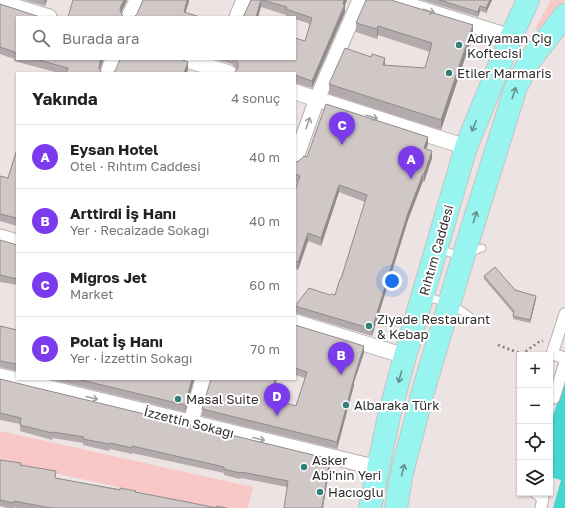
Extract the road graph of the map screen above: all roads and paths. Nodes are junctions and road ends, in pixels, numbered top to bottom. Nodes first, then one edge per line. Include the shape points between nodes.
1 (137, 0) edge
2 (244, 0) edge
3 (360, 0) edge
4 (392, 0) edge
5 (528, 0) edge
6 (0, 2) edge
7 (565, 15) edge
8 (46, 16) edge
9 (129, 16) edge
10 (237, 16) edge
11 (511, 37) junction
12 (113, 60) edge
13 (188, 60) edge
14 (219, 68) edge
15 (108, 72) edge
16 (296, 92) edge
17 (317, 99) junction
18 (466, 147) junction
19 (296, 157) edge
20 (0, 237) edge
21 (16, 242) edge
22 (438, 243) junction
23 (473, 251) junction
24 (422, 300) junction
25 (450, 303) junction
26 (565, 314) edge
27 (469, 316) dead end
28 (296, 322) edge
29 (555, 344) junction
30 (498, 345) dead end
31 (405, 356) junction
32 (565, 358) edge
33 (565, 362) edge
34 (0, 376) edge
35 (16, 378) edge
36 (30, 380) edge
37 (203, 380) edge
38 (68, 385) edge
39 (553, 398) edge
40 (191, 422) junction
41 (378, 468) junction
42 (540, 496) edge
43 (370, 508) edge
44 (396, 508) edge
45 (541, 508) edge

1 - 9 street
2 - 10 street
3 - 17 street
4 -> 11 street
5 - 11 main road, Rıhtım Caddesi
6 - 8 street
23 -> 7 main road via 516,87 530,60
11 -> 18 main road, Rıhtım Caddesi
12 - 15 street
13 - 14 street
16 - 17 street
17 -> 18 street
19 -> 17 street
18 - 22 main road, Rıhtım Caddesi
20 - 21 street
22 - 23 lane via 446,252 455,255
22 - 24 main road, Rıhtım Caddesi
23 - 25 main road
24 - 25 lane via 434,299
24 - 31 main road, Rıhtım Caddesi
25 - 27 lane
44 -> 25 main road via 401,477 422,395
26 - 29 street
28 - 31 street
29 - 30 path via 540,341 522,354
29 - 32 street via 552,354
31 -> 41 main road, Rıhtım Caddesi
33 - 39 street
34 - 35 street, İzzettin Sokağı
36 - 38 street, İzzettin Sokağı
37 - 40 street
38 -> 40 street, İzzettin Sokağı
40 -> 41 street, İzzettin Sokağı
41 - 43 main road, Rıhtım Caddesi
42 - 45 street via 543,498

